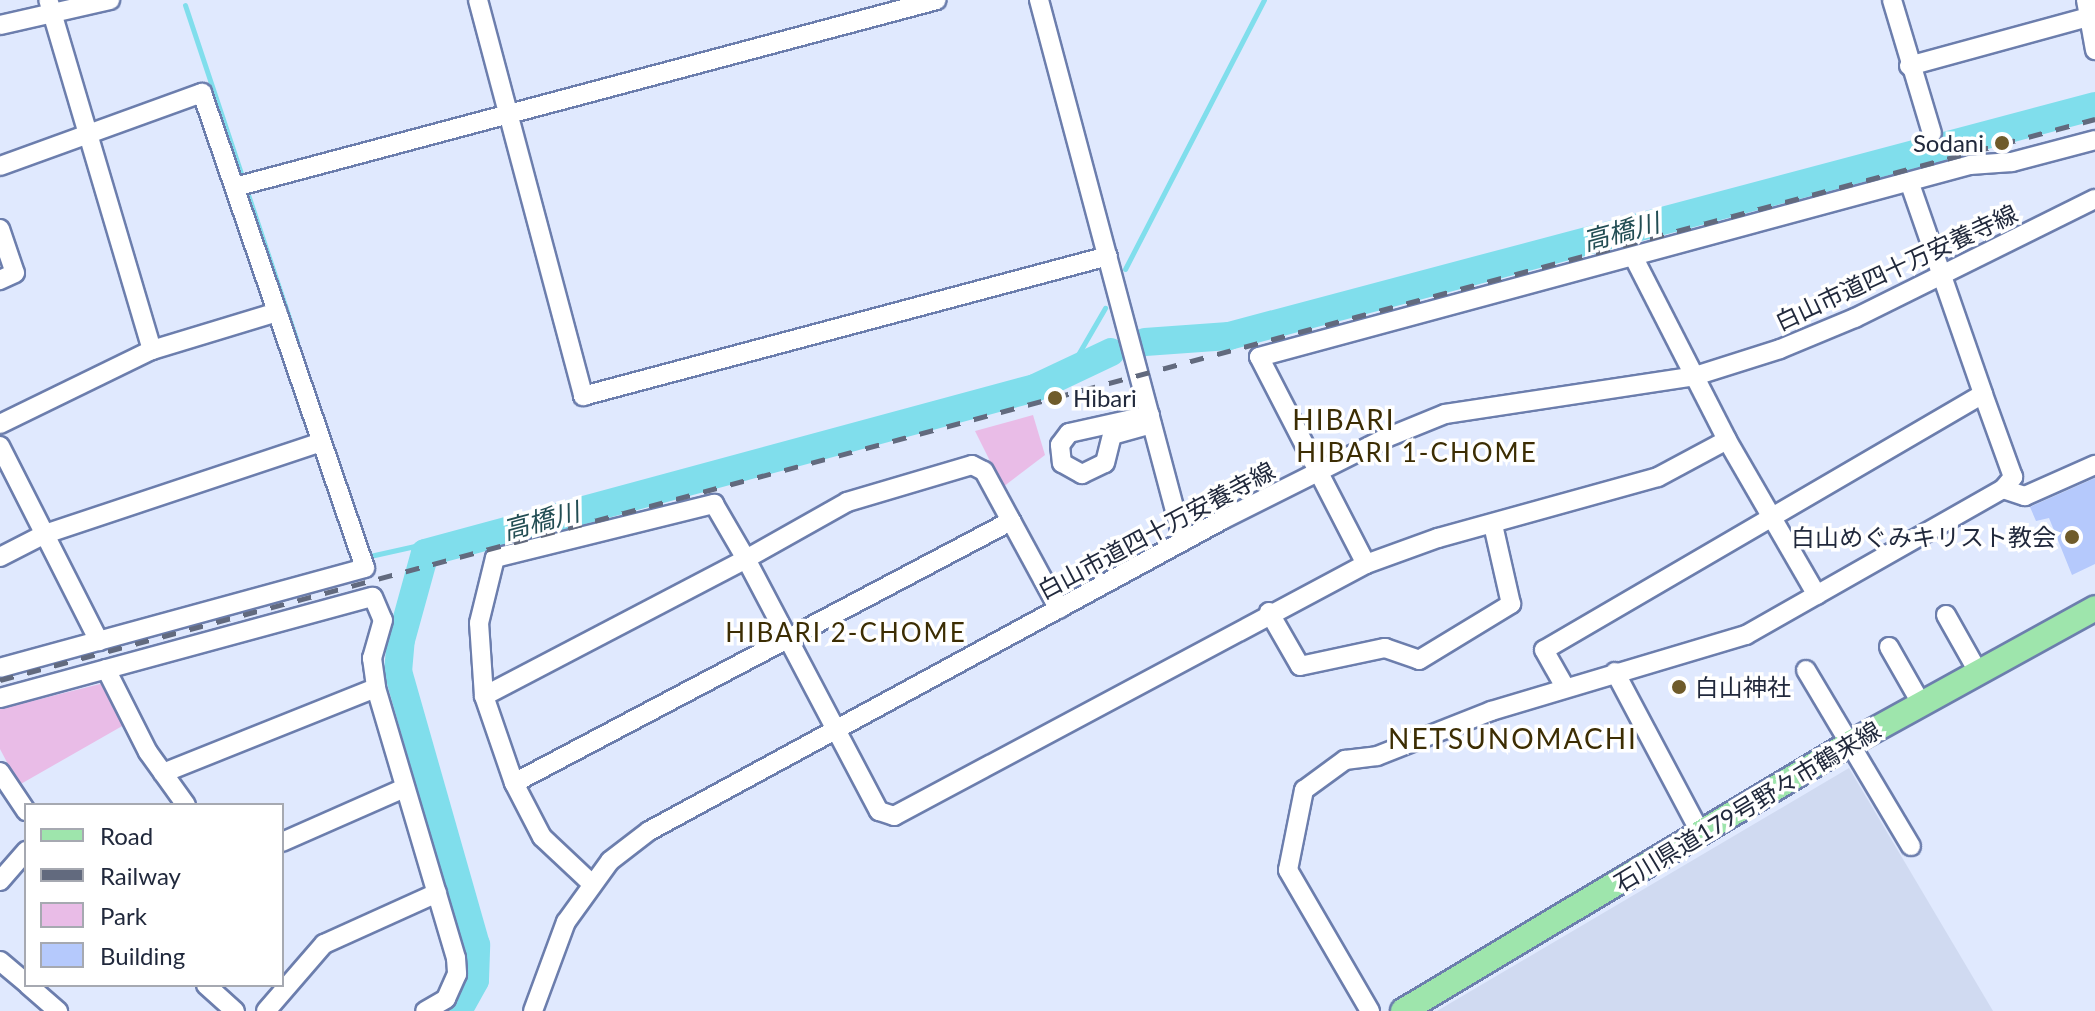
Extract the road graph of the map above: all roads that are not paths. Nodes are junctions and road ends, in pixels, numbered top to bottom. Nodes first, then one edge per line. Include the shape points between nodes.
1 (110, 0) edge
2 (478, 0) edge
3 (937, 0) edge
4 (1039, 0) edge
5 (1892, 0) edge
6 (49, 6) edge
7 (2090, 10) edge
8 (0, 25) edge
9 (2095, 50) edge
10 (1909, 66) junction
11 (509, 115) junction
12 (1932, 133) dead end
13 (88, 134) junction
14 (2095, 140) edge
15 (0, 166) edge
16 (1910, 184) junction
17 (242, 185) junction
18 (2095, 199) edge
19 (0, 229) edge
20 (1108, 256) junction
21 (1634, 258) junction
22 (1942, 275) junction
23 (0, 280) edge
24 (277, 312) junction
25 (152, 350) junction
26 (1695, 376) junction
27 (1983, 394) junction
28 (1151, 420) junction
29 (0, 424) edge
30 (1727, 440) junction
31 (321, 442) junction
32 (0, 446) edge
33 (2095, 465) edge
34 (1319, 471) junction
35 (2003, 489) junction
36 (1770, 518) junction
37 (1011, 521) junction
38 (1493, 525) junction
39 (45, 534) junction
40 (1183, 541) junction
41 (0, 557) edge
42 (746, 559) junction
43 (1366, 564) junction
44 (1817, 595) junction
45 (2095, 608) edge
46 (1059, 609) junction
47 (1269, 612) junction
48 (1946, 615) dead end
49 (787, 640) junction
50 (99, 641) junction
51 (1889, 647) dead end
52 (0, 668) edge
53 (106, 669) junction
54 (1806, 670) dead end
55 (1977, 670) junction
56 (1615, 672) junction
57 (1565, 687) junction
58 (376, 688) junction
59 (484, 696) junction
60 (0, 698) edge
61 (1921, 703) junction
62 (835, 730) junction
63 (1849, 744) junction
64 (0, 772) edge
65 (163, 773) junction
66 (514, 783) junction
67 (402, 789) junction
68 (185, 803) edge
69 (24, 808) edge
70 (1701, 834) junction
71 (284, 841) edge
72 (1911, 846) dead end
73 (24, 853) edge
74 (0, 881) edge
75 (591, 883) junction
76 (437, 893) junction
77 (0, 961) edge
78 (24, 981) edge
79 (30, 987) edge
80 (208, 987) edge
81 (58, 1011) edge
82 (235, 1011) edge
83 (266, 1011) edge
84 (425, 1011) edge
85 (533, 1011) edge
86 (1370, 1011) edge
87 (1403, 1011) edge

1 - 6 street
2 - 11 street
3 - 11 street
4 - 20 street
5 - 10 street
6 - 8 street
6 - 13 street
7 - 9 street
7 - 10 street
10 - 12 street
11 - 17 street
11 - 20 street via 583,396
13 - 15 street
13 - 17 street via 202,93
13 - 25 street
14 - 16 street via 2012,162 1970,165
16 - 21 street
16 - 22 street
17 - 24 street
18 - 22 street, 白山市道四十万安養寺線
19 - 23 street via 15,273
20 - 28 street
21 - 26 street
21 - 34 street via 1259,357
22 - 26 street, 白山市道四十万安養寺線 via 1805,339
22 - 27 street
24 - 25 street
24 - 31 street
25 - 29 street
26 - 30 street
26 - 34 street, 白山市道四十万安養寺線 via 1445,414
27 - 35 street via 2013,477
27 - 36 street
28 - 28 street via 1112,435 1105,463 1082,474 1062,463 1060,445 1069,433
28 - 40 street
30 - 36 street
30 - 38 street via 1658,477
31 - 39 street
31 - 50 street via 365,568
32 - 39 street
33 - 35 street via 2025,496
34 - 40 street, 白山市道四十万安養寺線
34 - 43 street
35 - 44 street
36 - 44 street
36 - 57 street via 1544,650
37 - 42 street via 984,471 972,465 847,502
37 - 46 street
37 - 49 street
38 - 43 street
38 - 47 street via 1511,604 1419,660 1385,648 1300,666
39 - 41 street
39 - 50 street
40 - 46 street, 白山市道四十万安養寺線
42 - 49 street
42 - 59 street
42 - 59 street via 714,504 495,558 479,623
43 - 47 street
44 - 56 street via 1746,635
45 - 55 main road, 石川県道179号野々市鶴来線
46 - 62 street, 白山市道四十万安養寺線
47 - 62 street via 894,816 879,811
48 - 55 street
49 - 62 street
49 - 66 street
50 - 52 street
51 - 61 street
53 - 58 street via 373,597 383,620 372,658
53 - 60 street
53 - 65 street
54 - 63 street
55 - 61 main road, 石川県道179号野々市鶴来線
56 - 57 street
56 - 70 street
57 - 86 street via 1377,756 1345,760 1304,790 1288,870
58 - 65 street
58 - 67 street
59 - 66 street
61 - 63 main road, 石川県道179号野々市鶴来線
62 - 75 street, 白山市道四十万安養寺線 via 659,824 610,861
63 - 70 main road, 石川県道179号野々市鶴来線
63 - 72 street
64 - 69 street
65 - 68 street
66 - 75 street via 542,837
67 - 71 street
67 - 76 street
70 - 87 main road, 石川県道179号野々市鶴来線
73 - 74 street
75 - 85 street, 白山市道四十万安養寺線 via 555,944
76 - 83 street via 324,944
76 - 84 street via 457,974 446,999
77 - 78 street
79 - 81 street
80 - 82 street

